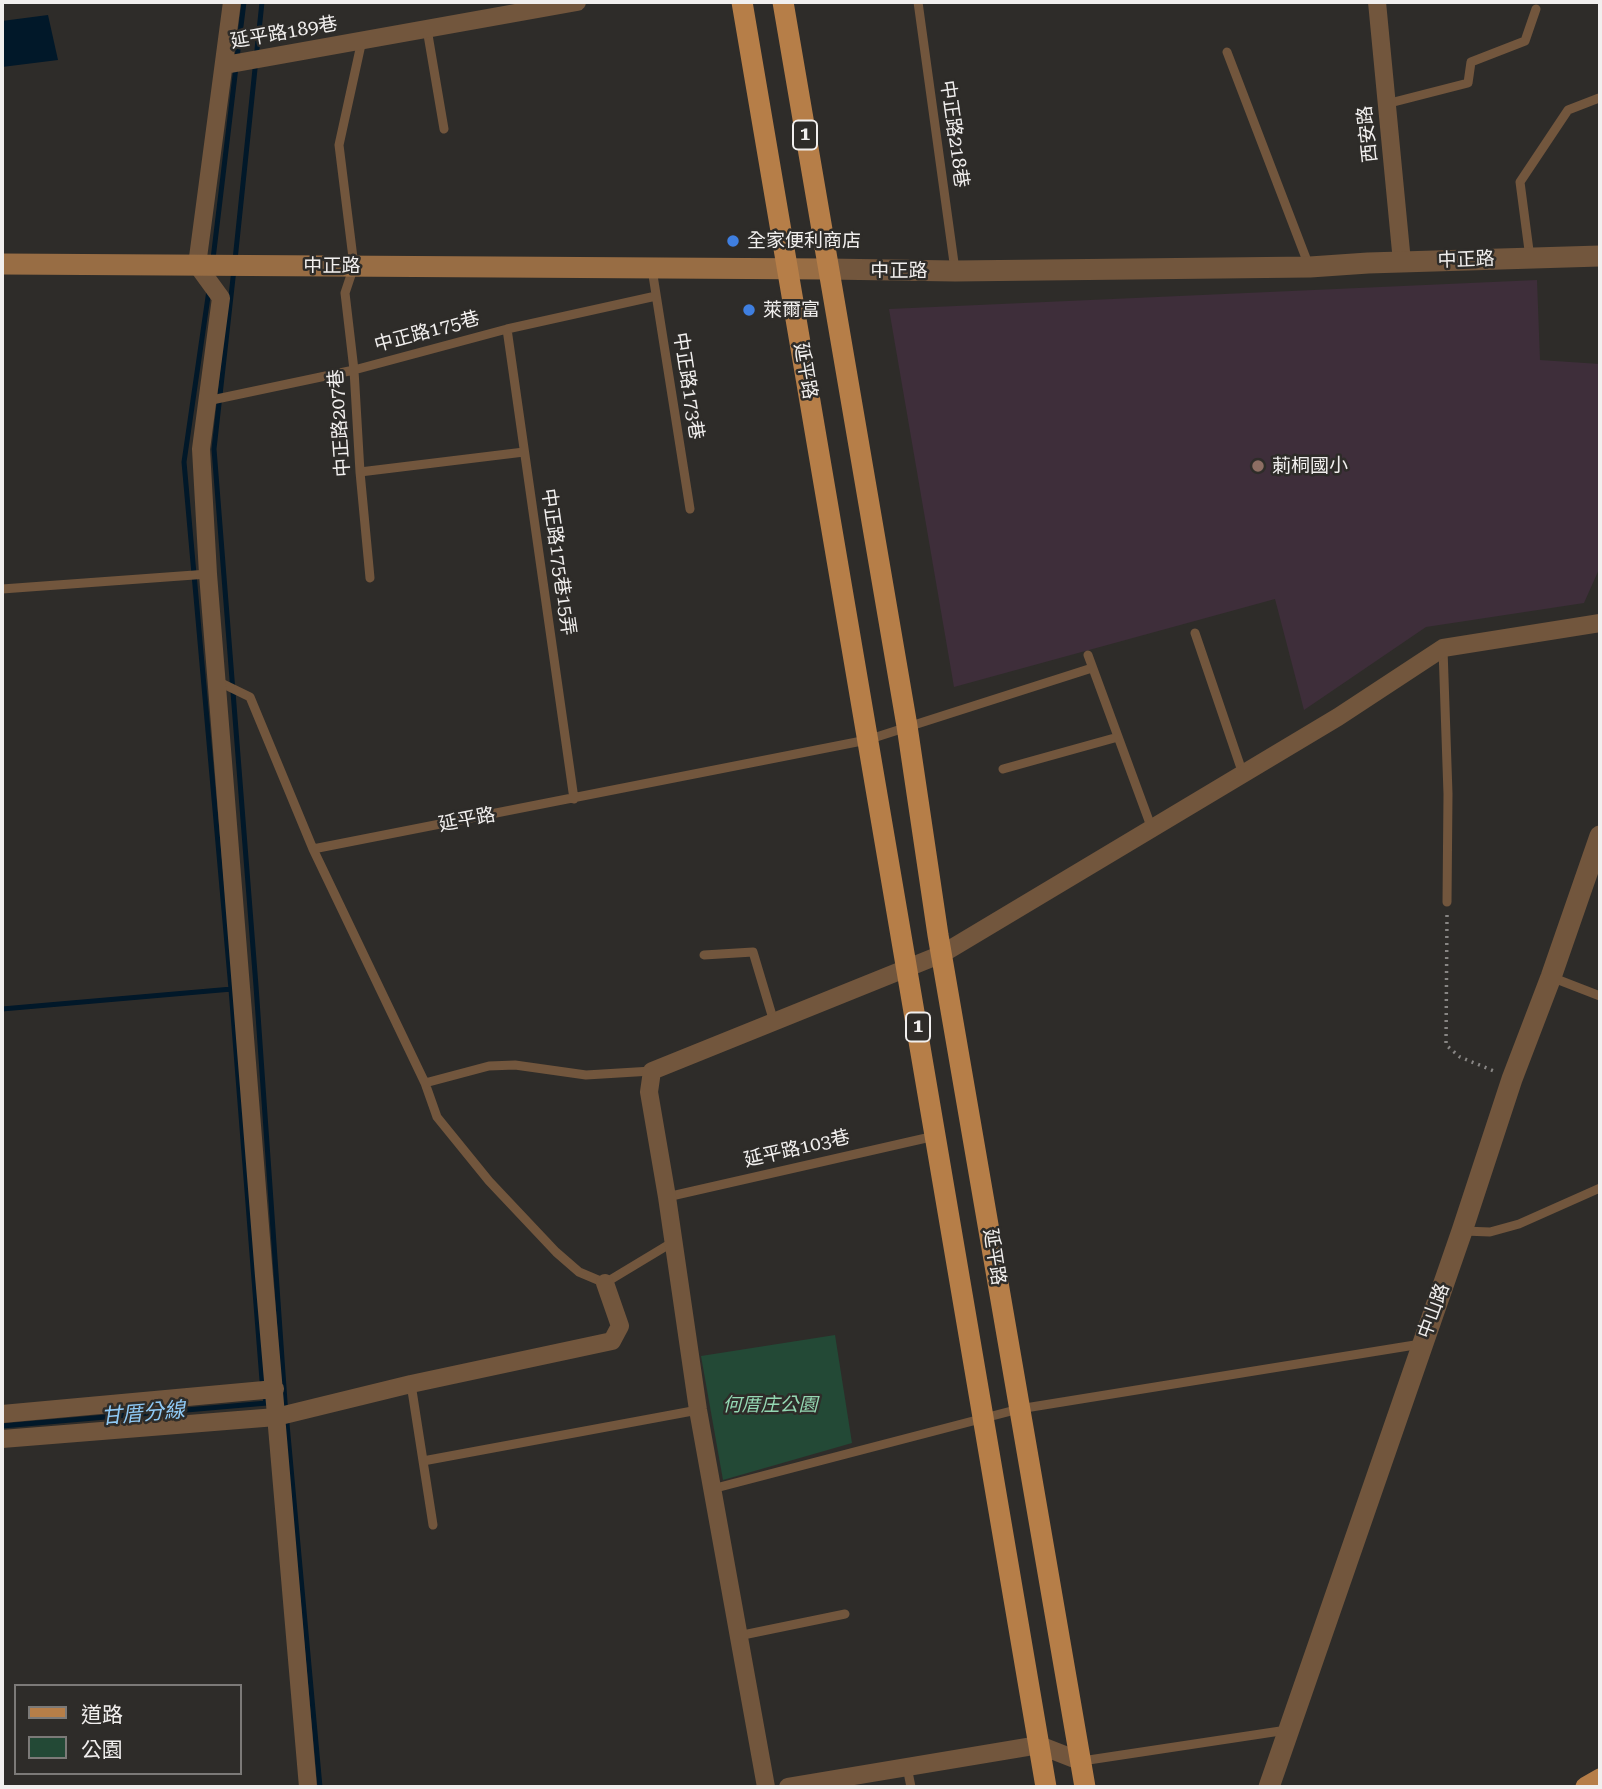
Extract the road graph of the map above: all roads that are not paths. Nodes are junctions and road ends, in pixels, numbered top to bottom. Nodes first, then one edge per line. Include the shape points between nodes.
1 (232, 2) edge
2 (577, 2) edge
3 (742, 2) edge
4 (783, 2) edge
5 (918, 2) edge
6 (1377, 2) edge
7 (514, 7) edge
8 (1536, 9) dead end
9 (427, 29) junction
10 (362, 40) junction
11 (1227, 52) dead end
12 (225, 65) junction
13 (1600, 98) edge
14 (1386, 104) junction
15 (444, 129) dead end
16 (1600, 256) edge
17 (1530, 258) junction
18 (1402, 262) junction
19 (2, 264) edge
20 (197, 265) junction
21 (354, 266) junction
22 (1310, 267) junction
23 (788, 268) junction
24 (652, 269) junction
25 (828, 269) junction
26 (955, 271) junction
27 (656, 296) junction
28 (507, 329) junction
29 (354, 370) junction
30 (207, 401) junction
31 (524, 452) junction
32 (360, 472) junction
33 (690, 509) dead end
34 (208, 574) junction
35 (370, 578) dead end
36 (2, 589) edge
37 (1600, 623) edge
38 (1195, 633) dead end
39 (1443, 648) junction
40 (1088, 655) dead end
41 (1093, 668) junction
42 (216, 681) junction
43 (907, 726) junction
44 (1118, 737) junction
45 (867, 740) junction
46 (1003, 769) dead end
47 (1243, 774) junction
48 (574, 799) junction
49 (1152, 829) junction
50 (1600, 836) edge
51 (313, 849) junction
52 (1447, 902) road end
53 (942, 954) junction
54 (704, 956) dead end
55 (908, 968) junction
56 (1551, 977) junction
57 (1600, 996) edge
58 (774, 1022) junction
59 (652, 1071) junction
60 (425, 1083) junction
61 (935, 1136) junction
62 (1600, 1188) edge
63 (667, 1197) junction
64 (1462, 1231) junction
65 (673, 1242) junction
66 (606, 1283) junction
67 (1422, 1343) junction
68 (411, 1384) junction
69 (275, 1389) junction
70 (1019, 1409) junction
71 (698, 1410) junction
72 (2, 1414) edge
73 (276, 1418) junction
74 (983, 1418) junction
75 (2, 1439) edge
76 (423, 1461) junction
77 (712, 1489) junction
78 (433, 1525) dead end
79 (845, 1614) dead end
80 (738, 1636) junction
81 (1287, 1730) junction
82 (1039, 1745) junction
83 (1080, 1761) junction
84 (907, 1767) junction
85 (1600, 1779) edge
86 (308, 1787) edge
87 (766, 1787) edge
88 (788, 1787) edge
89 (911, 1787) edge
90 (1046, 1787) edge
91 (1085, 1787) edge
92 (1269, 1787) edge
93 (1586, 1787) edge

1 - 12 street
2 - 7 street, 延平路189巷
3 - 23 main road, 延平路 / 1
4 - 25 main road, 延平路 / 1
5 - 26 lane, 中正路218巷
6 - 14 street, 西安路
7 - 9 street, 延平路189巷
8 - 14 lane via 1525,41 1471,62 1468,83
9 - 10 street, 延平路189巷
9 - 15 lane
10 - 12 street, 延平路189巷
10 - 21 lane via 339,145
11 - 22 lane
12 - 20 street
13 - 17 lane via 1568,110 1520,182
14 - 18 street, 西安路
16 - 17 street, 中正路
17 - 18 street, 中正路
18 - 22 street, 中正路
19 - 20 main road, 中正路
20 - 21 main road, 中正路
20 - 30 street via 221,298
21 - 24 main road, 中正路
21 - 29 lane, 中正路207巷 via 345,293
22 - 26 street, 中正路
23 - 24 main road, 中正路
23 - 25 main road, 中正路
23 - 45 main road, 延平路 / 1
24 - 27 lane, 中正路173巷
25 - 26 street, 中正路
25 - 43 main road, 延平路 / 1
27 - 28 lane, 中正路175巷
27 - 33 lane, 中正路173巷
28 - 29 lane, 中正路175巷
28 - 31 lane, 中正路175巷15弄
29 - 30 lane, 中正路175巷
29 - 32 lane, 中正路207巷
30 - 34 street via 201,449
31 - 32 lane
31 - 48 lane, 中正路175巷15弄
32 - 35 lane, 中正路207巷
34 - 36 lane
34 - 42 street
37 - 39 street
38 - 47 lane
39 - 47 street
39 - 52 lane
40 - 41 lane
41 - 43 lane, 延平路
41 - 44 lane
42 - 51 lane via 250,697
42 - 69 street
43 - 45 lane, 延平路
43 - 53 main road, 延平路 / 1
44 - 46 lane
44 - 49 lane
45 - 48 lane, 延平路
45 - 55 main road, 延平路 / 1
47 - 49 street
48 - 51 lane, 延平路
49 - 53 street
50 - 56 street, 中山路
51 - 60 lane
53 - 55 street
53 - 70 main road, 延平路 / 1
54 - 58 lane via 753,952
55 - 58 street
55 - 61 main road, 延平路 / 1
56 - 57 lane
56 - 64 street, 中山路
58 - 59 street
59 - 60 lane via 586,1074 489,1066
59 - 63 street via 649,1092
60 - 66 lane via 437,1117 489,1181 556,1252 579,1272
61 - 63 lane, 延平路103巷
61 - 74 main road, 延平路 / 1
62 - 64 lane via 1519,1224 1490,1232
63 - 65 street
64 - 67 street, 中山路
65 - 66 lane
65 - 71 street
66 - 68 street via 620,1326 612,1340
67 - 70 lane
67 - 81 street, 中山路
68 - 73 street
68 - 76 lane
69 - 72 street
69 - 73 street
70 - 74 lane
70 - 83 main road, 延平路 / 1
71 - 76 lane
71 - 77 street
73 - 75 street
73 - 86 street
74 - 77 lane
74 - 82 main road, 延平路 / 1
76 - 78 lane
77 - 80 street
79 - 80 lane
80 - 87 street
81 - 83 lane
81 - 92 street, 中山路
82 - 83 street
82 - 84 street
82 - 90 main road, 延平路 / 1
83 - 91 main road, 延平路 / 1
84 - 88 street
84 - 89 lane
85 - 93 main road

